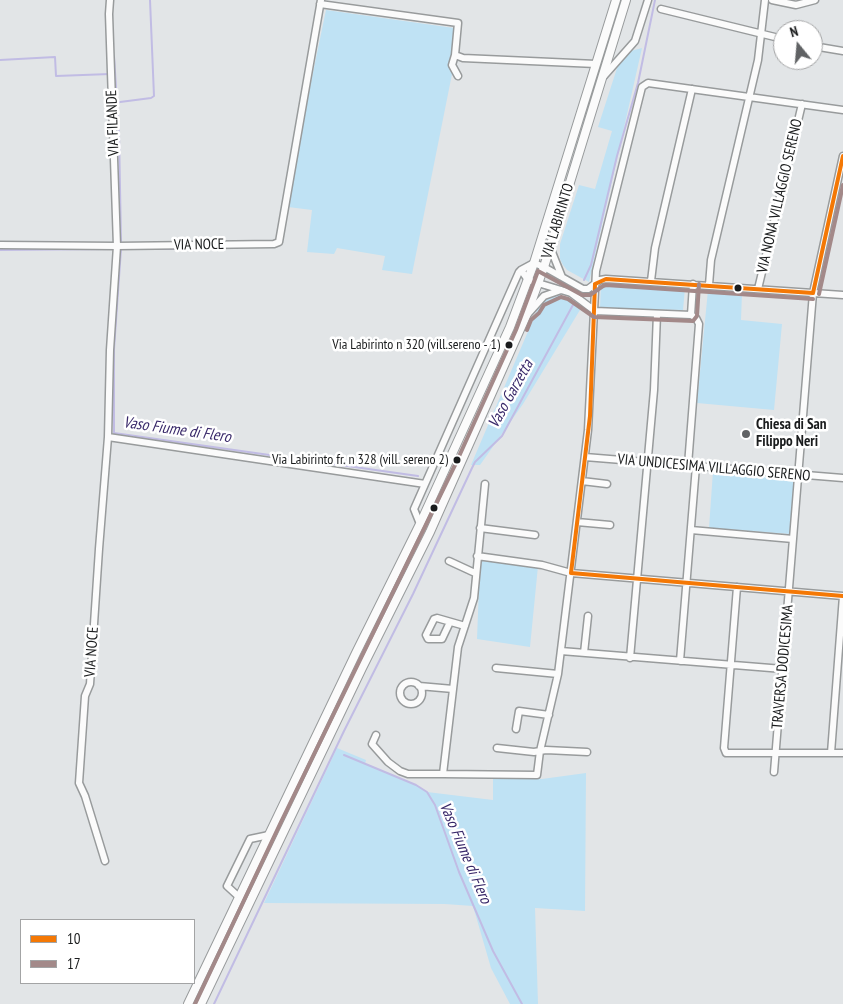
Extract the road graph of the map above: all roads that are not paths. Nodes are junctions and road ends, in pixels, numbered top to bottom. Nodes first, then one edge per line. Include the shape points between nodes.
1 (110, 0) edge
2 (616, 0) edge
3 (626, 0) edge
4 (648, 0) edge
5 (765, 0) edge
6 (772, 0) edge
7 (814, 0) edge
8 (320, 2) edge
9 (661, 9) dead end
10 (761, 34) junction
11 (773, 37) edge
12 (823, 48) edge
13 (843, 52) edge
14 (455, 54) junction
15 (596, 64) junction
16 (458, 76) dead end
17 (603, 77) junction
18 (692, 89) junction
19 (749, 97) junction
20 (802, 104) junction
21 (843, 110) edge
22 (843, 156) edge
23 (0, 245) edge
24 (117, 246) junction
25 (550, 247) junction
26 (534, 263) junction
27 (544, 267) junction
28 (521, 270) junction
29 (562, 277) junction
30 (528, 280) junction
31 (651, 281) junction
32 (538, 283) junction
33 (595, 284) junction
34 (693, 284) junction
35 (709, 285) junction
36 (758, 289) junction
37 (561, 290) junction
38 (813, 293) junction
39 (843, 295) edge
40 (595, 311) junction
41 (658, 314) junction
42 (691, 315) junction
43 (526, 316) junction
44 (108, 437) junction
45 (585, 457) junction
46 (646, 463) junction
47 (688, 465) junction
48 (696, 466) junction
49 (798, 474) junction
50 (843, 478) edge
51 (582, 481) junction
52 (425, 484) junction
53 (486, 484) dead end
54 (607, 484) dead end
55 (577, 522) junction
56 (420, 524) junction
57 (610, 525) dead end
58 (480, 528) junction
59 (691, 530) junction
60 (535, 535) dead end
61 (793, 538) junction
62 (478, 556) junction
63 (449, 561) dead end
64 (475, 573) junction
65 (571, 573) junction
66 (637, 579) junction
67 (687, 583) junction
68 (737, 587) junction
69 (789, 592) junction
70 (843, 596) edge
71 (588, 616) dead end
72 (450, 622) dead end
73 (465, 626) junction
74 (561, 651) junction
75 (584, 653) junction
76 (630, 658) junction
77 (680, 661) junction
78 (730, 666) junction
79 (496, 668) dead end
80 (783, 669) junction
81 (558, 674) junction
82 (419, 686) dead end
83 (453, 689) junction
84 (549, 715) junction
85 (516, 729) dead end
86 (376, 735) dead end
87 (497, 748) dead end
88 (540, 751) junction
89 (587, 752) dead end
90 (776, 752) junction
91 (831, 753) junction
92 (843, 753) edge
93 (774, 772) dead end
94 (443, 774) junction
95 (269, 835) junction
96 (105, 862) dead end
97 (239, 898) junction
98 (211, 956) junction
99 (222, 962) junction
100 (188, 1004) edge
101 (201, 1004) edge

1 - 24 street, VIA FILANDE
2 - 15 street, VIA LABIRINTO
3 - 17 street, VIA LABIRINTO
4 - 17 street via 636,41
5 - 10 street
6 - 7 street via 796,5
8 - 14 street via 458,23
8 - 24 street, VIA NOCE via 279,242
9 - 10 street
10 - 11 street
10 - 19 street
12 - 13 street
14 - 15 street via 462,58
14 - 16 street via 452,65
15 - 26 street, VIA LABIRINTO
17 - 25 street, VIA LABIRINTO
18 - 19 street
18 - 31 street via 655,248
18 - 33 street via 648,82 642,87
19 - 20 street
19 - 35 street
20 - 21 street
20 - 36 street, VIA NONA VILLAGGIO SERENO
22 - 38 street, TRAVERSA DODICESIMA
23 - 24 street, VIA NOCE
24 - 44 street, VIA NOCE
25 - 27 street, VIA LABIRINTO
25 - 29 street
26 - 27 street, VIA NONA VILLAGGIO SERENO
26 - 28 street
26 - 30 street, VIA LABIRINTO
27 - 29 street, VIA NONA VILLAGGIO SERENO
27 - 32 street, VIA LABIRINTO
28 - 30 street
28 - 52 street, VIA LABIRINTO
29 - 33 street, VIA NONA VILLAGGIO SERENO via 583,289
30 - 32 street
30 - 56 street, VIA LABIRINTO via 510,327
31 - 33 street, VIA NONA VILLAGGIO SERENO via 606,279
31 - 34 street, VIA NONA VILLAGGIO SERENO
32 - 37 street
32 - 43 street, VIA LABIRINTO
33 - 40 street
34 - 35 street, VIA NONA VILLAGGIO SERENO
34 - 42 street
35 - 36 street, VIA NONA VILLAGGIO SERENO
36 - 38 street, VIA NONA VILLAGGIO SERENO
37 - 40 street via 571,293
37 - 43 street via 544,296
38 - 39 street, VIA NONA VILLAGGIO SERENO
38 - 49 street, TRAVERSA DODICESIMA
40 - 41 street
40 - 45 street
41 - 42 street
41 - 46 street
42 - 47 street via 699,324
43 - 99 street, VIA LABIRINTO via 430,532
44 - 52 street
44 - 96 street, VIA NOCE via 90,684 85,696 79,783
45 - 46 street, VIA UNDICESIMA VILLAGGIO SERENO
45 - 51 street
46 - 47 street, VIA UNDICESIMA VILLAGGIO SERENO
46 - 66 street
47 - 48 street, VIA UNDICESIMA VILLAGGIO SERENO
48 - 49 street, VIA UNDICESIMA VILLAGGIO SERENO
48 - 59 street
49 - 50 street, VIA UNDICESIMA VILLAGGIO SERENO
49 - 61 street, TRAVERSA DODICESIMA
51 - 54 street
51 - 55 street
52 - 56 street, VIA LABIRINTO via 414,509
53 - 58 street
55 - 57 street
55 - 65 street
56 - 95 street, VIA LABIRINTO
58 - 60 street
58 - 62 street
59 - 61 street
59 - 67 street
61 - 69 street, TRAVERSA DODICESIMA
62 - 64 street
62 - 65 street via 542,565
63 - 64 street
64 - 73 street via 474,598
65 - 66 street
65 - 74 street
66 - 67 street
66 - 76 street
67 - 68 street
67 - 77 street
68 - 69 street
68 - 78 street
69 - 70 street
69 - 80 street, TRAVERSA DODICESIMA
70 - 91 street
71 - 75 street
72 - 73 street
73 - 83 street via 458,647
74 - 75 street
74 - 81 street
75 - 76 street
76 - 77 street
77 - 78 street
78 - 80 street
78 - 90 street via 726,753
79 - 81 street
80 - 90 street, TRAVERSA DODICESIMA
81 - 84 street
82 - 83 street
83 - 94 street
84 - 85 street via 519,711
84 - 88 street
86 - 94 street via 372,744 400,771
87 - 88 street
88 - 89 street
88 - 94 street via 537,775
90 - 91 street
90 - 93 street, TRAVERSA DODICESIMA
91 - 92 street
95 - 97 street, VIA LABIRINTO
95 - 97 street via 250,840 227,886
97 - 98 street, VIA LABIRINTO
98 - 99 street
98 - 100 street, VIA LABIRINTO
99 - 101 street, VIA LABIRINTO

